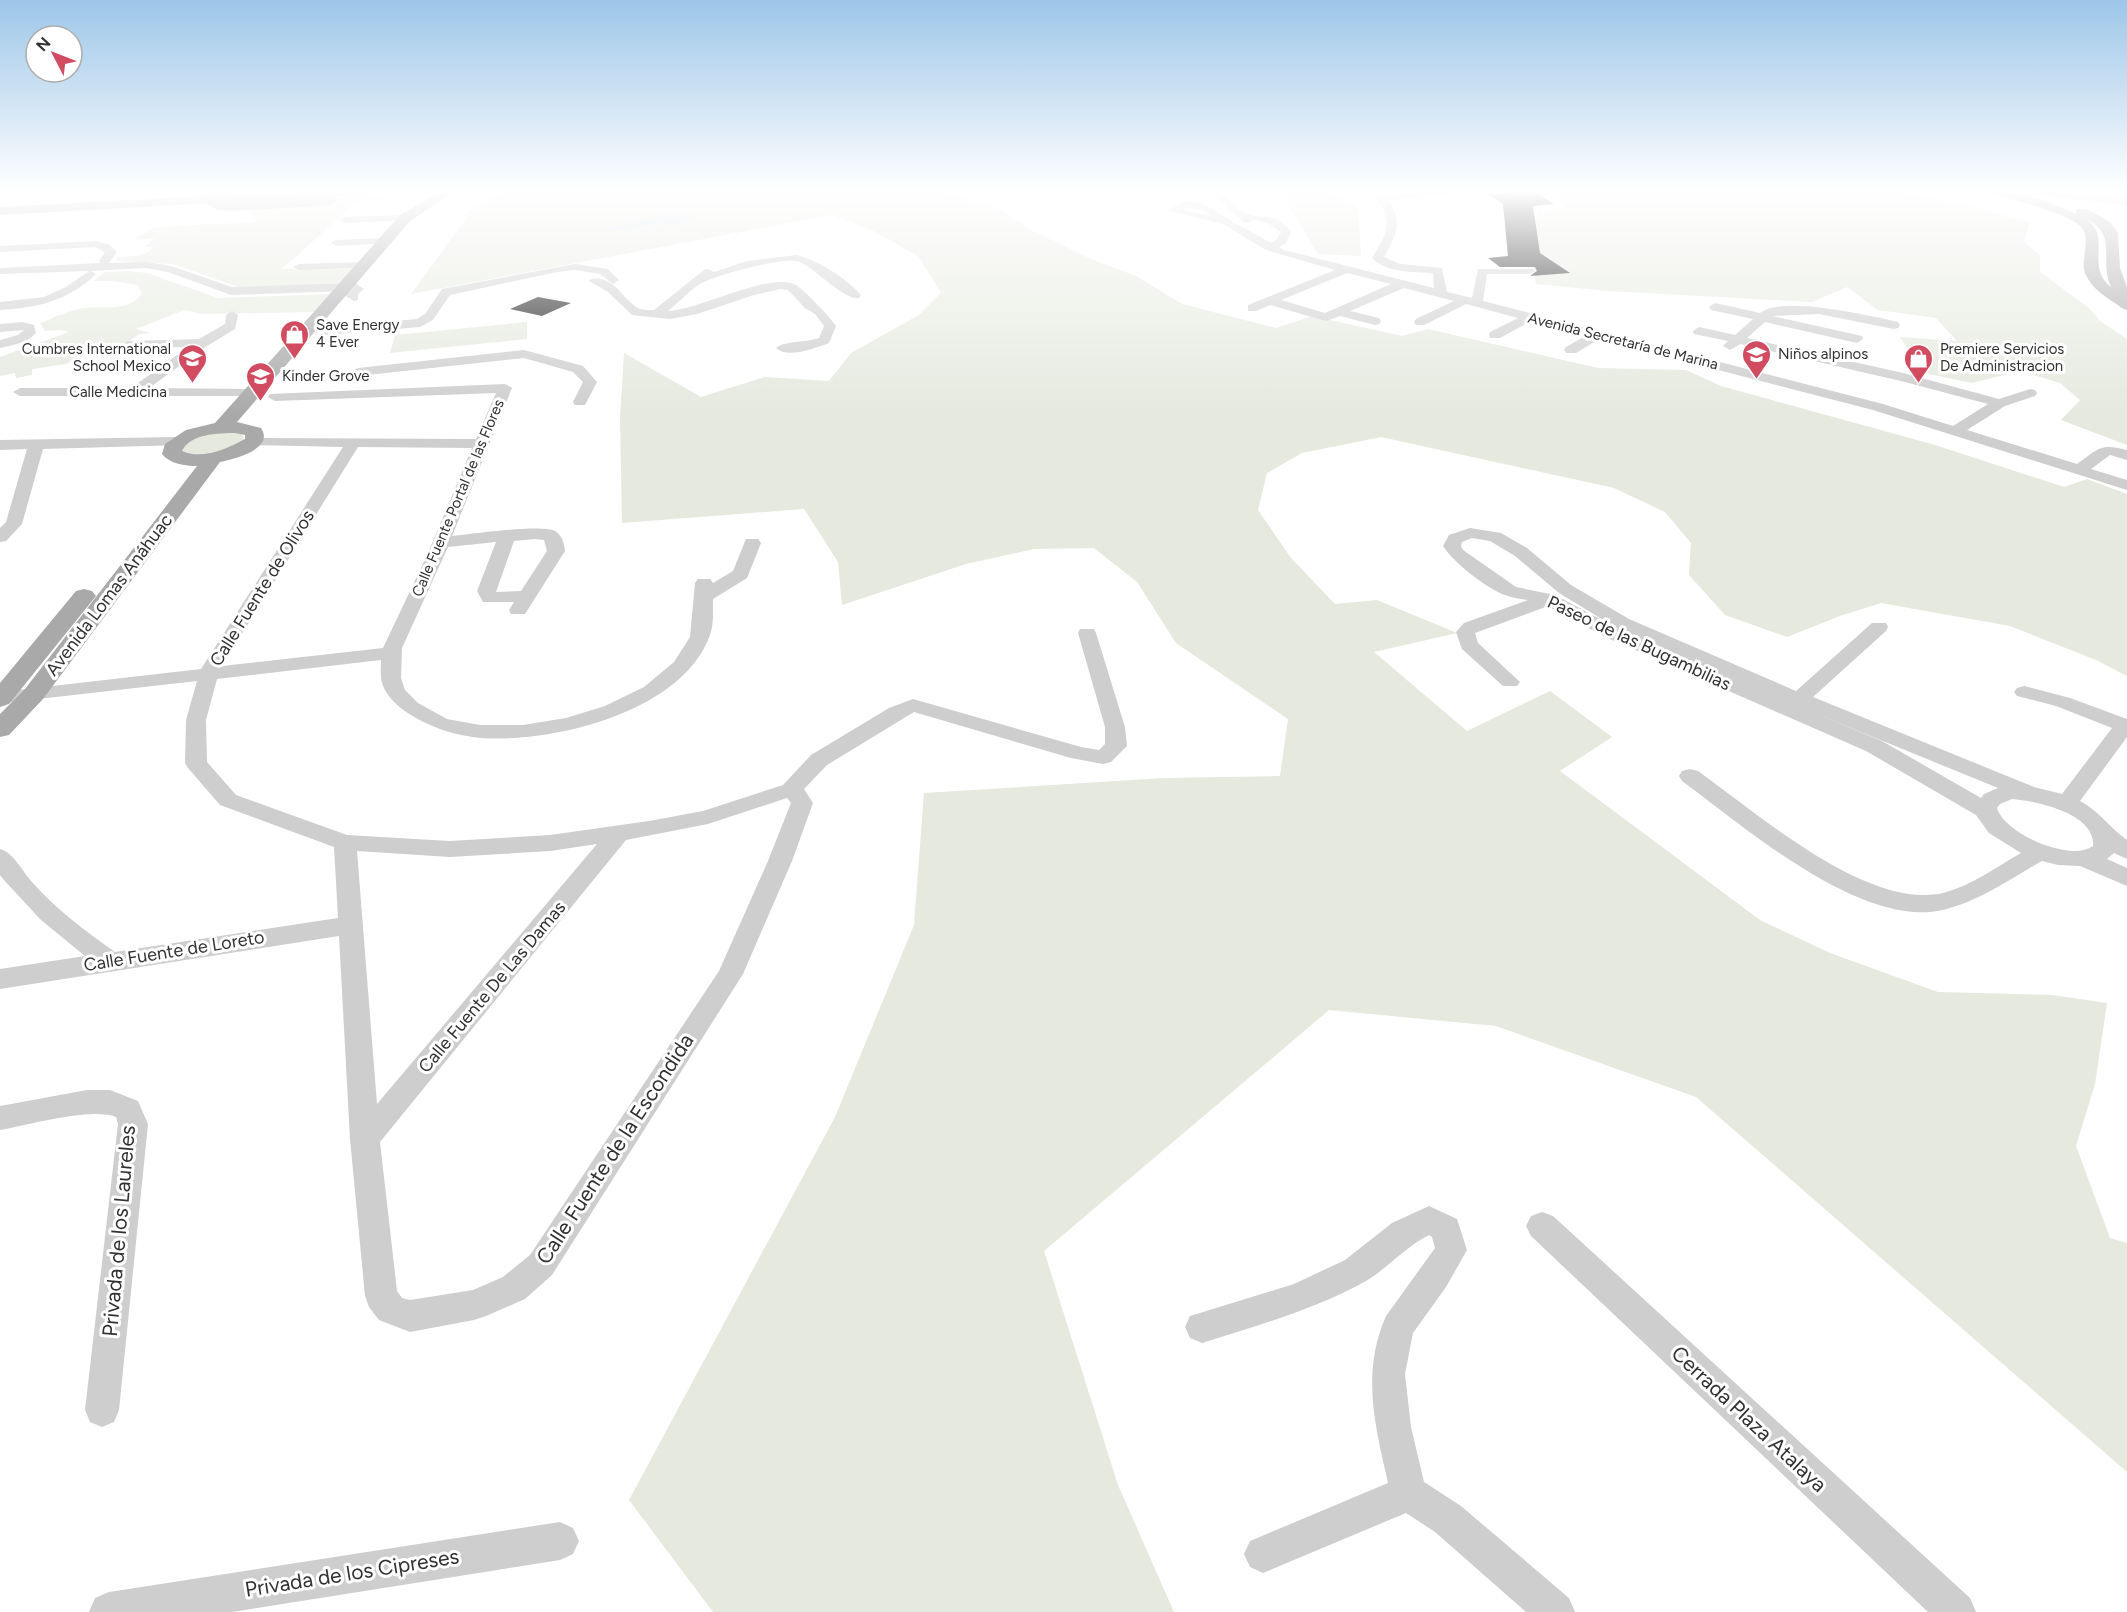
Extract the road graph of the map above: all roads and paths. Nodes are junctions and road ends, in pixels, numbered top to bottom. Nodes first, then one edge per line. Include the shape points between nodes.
1 (330, 264) edge
2 (364, 264) edge
3 (374, 264) edge
4 (746, 264) edge
5 (810, 264) edge
6 (1330, 264) edge
7 (1389, 264) edge
8 (2112, 264) edge
9 (2091, 266) joint
10 (299, 267) dead end
11 (583, 269) junction
12 (1346, 269) junction
13 (2112, 269) junction
14 (1529, 271) dead end
15 (0, 273) edge
16 (90, 274) dead end
17 (613, 284) junction
18 (1402, 284) junction
19 (347, 292) junction
20 (1441, 294) junction
21 (855, 295) dead end
22 (2127, 296) edge
23 (1269, 301) junction
24 (1471, 302) junction
25 (2127, 305) edge
26 (0, 306) edge
27 (1715, 307) dead end
28 (1252, 308) dead end
29 (1340, 312) junction
30 (657, 314) junction
31 (232, 315) dead end
32 (1529, 317) junction
33 (1763, 318) junction
34 (1374, 321) dead end
35 (1420, 322) dead end
36 (1876, 322) junction
37 (1894, 326) dead end
38 (0, 328) edge
39 (1699, 331) dead end
40 (1598, 334) junction
41 (1495, 335) dead end
42 (322, 336) joint
43 (1857, 339) junction
44 (1737, 340) junction
45 (201, 343) junction
46 (0, 344) edge
47 (132, 344) dead end
48 (783, 348) dead end
49 (1571, 350) dead end
50 (524, 354) junction
51 (1836, 362) junction
52 (1710, 363) junction
53 (358, 372) dead end
54 (1903, 377) junction
55 (290, 378) dead end
56 (464, 389) junction
57 (20, 392) dead end
58 (134, 393) junction
59 (253, 393) junction
60 (2030, 393) dead end
61 (272, 401) joint
62 (580, 402) dead end
63 (2000, 403) junction
64 (1878, 407) junction
65 (221, 428) junction
66 (252, 430) junction
67 (1955, 431) junction
68 (176, 442) junction
69 (352, 444) junction
70 (481, 444) junction
71 (0, 445) edge
72 (36, 445) junction
73 (2127, 455) edge
74 (204, 459) junction
75 (2079, 470) junction
76 (2127, 485) edge
77 (507, 536) junction
78 (0, 537) edge
79 (442, 542) junction
80 (752, 543) dead end
81 (1557, 594) junction
82 (1879, 627) dead end
83 (1087, 633) dead end
84 (391, 653) junction
85 (209, 672) junction
86 (1510, 682) dead end
87 (2024, 693) dead end
88 (34, 694) junction
89 (1, 698) edge
90 (1798, 699) junction
91 (2126, 725) edge
92 (0, 729) edge
93 (1690, 776) dead end
94 (792, 790) junction
95 (2026, 792) junction
96 (2066, 804) junction
97 (1986, 811) junction
98 (618, 834) junction
99 (2104, 835) junction
100 (345, 843) junction
101 (2127, 852) edge
102 (2039, 853) junction
103 (0, 857) edge
104 (2085, 859) junction
105 (2127, 878) edge
106 (349, 925) junction
107 (108, 961) junction
108 (0, 979) edge
109 (0, 1118) edge
110 (365, 1139) junction
111 (1542, 1226) dead end
112 (1202, 1327) dead end
113 (102, 1410) dead end
114 (1409, 1493) junction
115 (560, 1540) dead end
116 (1263, 1554) dead end
117 (109, 1612) edge
118 (1555, 1612) edge
119 (1956, 1612) edge

1 - 10 street
2 - 19 main road
3 - 19 main road
4 - 30 street via 698,281
5 - 21 street
6 - 12 street, Avenida Secretaría de Marina
7 - 20 street via 1438,270
8 - 13 main road
9 - 13 main road
9 - 25 main road via 2099,285
11 - 17 street via 595,281
11 - 17 street via 604,271
11 - 42 street via 557,268 446,292 429,317 420,323
12 - 18 street, Avenida Secretaría de Marina
12 - 23 street
13 - 22 main road via 2115,283
14 - 24 street via 1482,271
15 - 19 street via 138,269 160,272 222,295
16 - 26 street via 61,296
17 - 30 street via 636,312
18 - 20 street, Avenida Secretaría de Marina
18 - 29 street
19 - 42 main road
19 - 59 main road
20 - 24 street, Avenida Secretaría de Marina
23 - 28 street
23 - 29 street via 1321,316
24 - 32 street, Avenida Secretaría de Marina
24 - 35 street
27 - 33 street
29 - 34 street
30 - 48 street via 693,311 780,285 792,287 830,326 824,340 809,346
31 - 45 street via 231,326
32 - 40 street, Avenida Secretaría de Marina
32 - 41 street
33 - 36 street via 1769,312 1819,310
33 - 43 street
33 - 44 street
36 - 37 street
36 - 43 street
38 - 46 street via 22,326 30,328 30,333
39 - 44 street
40 - 49 street
40 - 52 street, Avenida Secretaría de Marina
43 - 51 street
44 - 51 street
44 - 52 street
45 - 47 street
45 - 58 street
50 - 53 street
50 - 56 street
50 - 62 street via 578,369 590,382
51 - 54 street
52 - 64 street, Avenida Secretaría de Marina
54 - 63 street
54 - 64 street
55 - 61 main road
56 - 61 street, Calle Fuente Portal de las Flores
56 - 70 street, Calle Fuente Portal de las Flores via 505,388
57 - 58 street, Calle Medicina
58 - 59 street, Calle Medicina
59 - 65 main road
60 - 63 street
63 - 67 street
64 - 67 street, Avenida Secretaría de Marina
65 - 66 main road
65 - 68 main road
66 - 69 street
66 - 74 main road via 230,454
67 - 75 street, Avenida Secretaría de Marina
68 - 72 street
68 - 74 main road via 172,454
69 - 70 street
69 - 85 street, Calle Fuente de Olivos
70 - 79 street, Calle Fuente Portal de las Flores
71 - 72 street
72 - 78 street via 14,524
73 - 75 street via 2108,450
74 - 88 main road, Avenida Lomas Anáhuac
74 - 89 main road, Avenida Lomas Anáhuac
75 - 76 street, Avenida Secretaría de Marina
77 - 77 street via 486,591 489,597 522,603 556,551 555,541 549,535
77 - 79 street
79 - 84 street, Calle Fuente Portal de las Flores
80 - 84 street via 741,574 703,590 701,636 691,654 670,676 640,697 602,715 558,728 498,734 451,727 419,714 400,698 391,681
81 - 81 street, Paseo de las Bugambilias via 1521,552 1495,537 1470,533 1455,539 1452,546 1456,553 1497,584 1522,595
81 - 86 street via 1465,632 1469,645
81 - 90 street, Paseo de las Bugambilias
81 - 97 street, Paseo de las Bugambilias via 1610,632 1874,746
82 - 90 street
83 - 94 street via 1116,728 1116,746 1103,757 913,705 819,760
84 - 85 street
85 - 88 street
85 - 100 street, Calle Fuente de Olivos via 196,720 196,763 228,800
87 - 91 street via 2063,702
88 - 89 street
88 - 92 main road, Avenida Lomas Anáhuac
90 - 95 street, Paseo de las Bugambilias
91 - 96 street
93 - 102 street via 1818,868 1892,898 1941,902 1958,897
94 - 98 street, Calle Fuente de Olivos via 708,817
94 - 110 street, Calle Fuente de la Escondida via 802,804 730,974 542,1265 514,1288 474,1305 410,1316 391,1309 381,1296
95 - 96 street, Paseo de las Bugambilias
95 - 97 street via 1996,795 1988,802
96 - 99 street, Paseo de las Bugambilias via 2089,818
97 - 102 street via 2003,834
98 - 100 street, Calle Fuente de Olivos via 450,849
98 - 110 street, Calle Fuente De Las Damas
99 - 101 street
99 - 104 street via 2103,850
100 - 106 street, Calle Fuente de la Escondida
102 - 104 street
103 - 107 street via 13,879 43,911
104 - 105 street
106 - 107 street, Calle Fuente de Loreto
106 - 110 street, Calle Fuente de la Escondida
107 - 108 street, Calle Fuente de Loreto
109 - 113 street, Privada de los Laureles via 87,1102 110,1102 128,1110 133,1124
111 - 119 street, Cerrada Plaza Atalaya
112 - 114 street via 1300,1297 1356,1270 1403,1233 1429,1220 1446,1229 1451,1250 1398,1327 1388,1374 1394,1427
114 - 116 street
114 - 118 street via 1449,1519
115 - 117 street, Privada de los Cipreses

